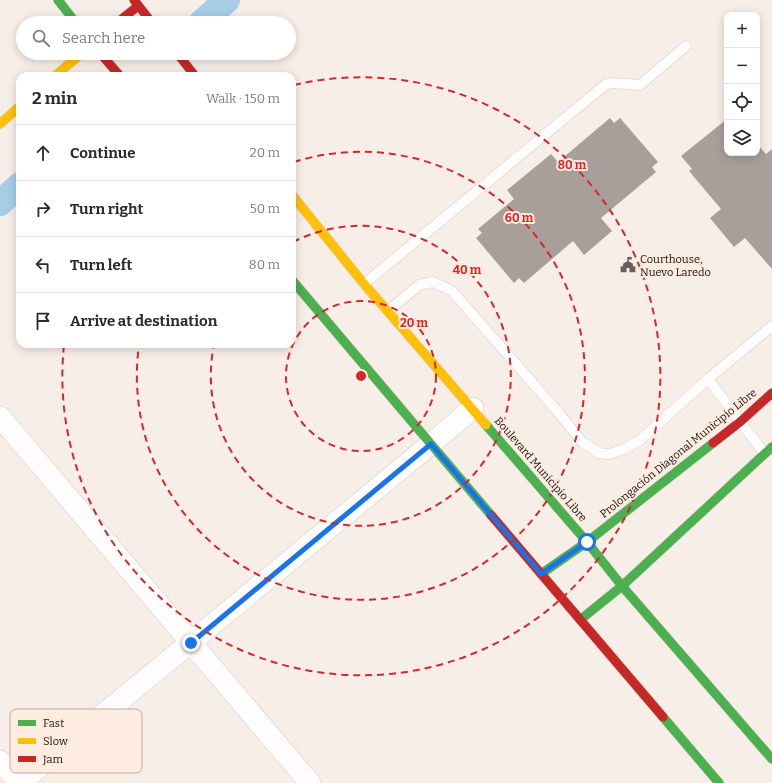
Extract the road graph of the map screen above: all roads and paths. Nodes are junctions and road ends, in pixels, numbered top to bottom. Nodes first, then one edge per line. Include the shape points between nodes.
1 (58, 0) edge
2 (136, 3) edge
3 (71, 16) edge
4 (124, 16) edge
5 (146, 16) edge
6 (686, 46) dead end
7 (74, 60) edge
8 (106, 60) edge
9 (183, 60) edge
10 (60, 72) edge
11 (117, 72) edge
12 (193, 72) edge
13 (16, 110) edge
14 (0, 124) edge
15 (296, 200) edge
16 (364, 284) junction
17 (296, 285) edge
18 (388, 311) junction
19 (772, 326) edge
20 (708, 379) junction
21 (772, 392) edge
22 (472, 408) junction
23 (0, 417) edge
24 (740, 422) junction
25 (431, 444) junction
26 (768, 450) edge
27 (587, 542) junction
28 (541, 574) junction
29 (622, 586) junction
30 (580, 620) junction
31 (191, 643) junction
32 (110, 709) edge
33 (772, 759) edge
34 (0, 761) edge
35 (10, 772) edge
36 (11, 773) edge
37 (32, 773) edge
38 (20, 783) edge
39 (310, 783) edge
40 (719, 783) edge

1 - 3 main road
2 - 4 main road
2 - 5 main road
6 - 16 lane via 640,85 605,85
7 - 10 main road
8 - 11 main road
9 - 12 main road
13 - 14 main road
15 - 16 main road, Boulevard Municipio Libre
16 - 18 main road, Boulevard Municipio Libre
17 - 25 main road
18 - 20 lane via 420,285 433,282 452,291 582,442 599,453 609,454 639,441
18 - 22 main road, Boulevard Municipio Libre
19 - 20 lane
20 - 24 lane
21 - 24 main road, Prolongación Diagonal Municipio Libre
22 - 25 street
22 - 27 main road, Boulevard Municipio Libre
23 - 31 street
24 - 26 lane
24 - 27 main road, Prolongación Diagonal Municipio Libre
25 - 28 main road
25 - 31 street
26 - 29 main road
27 - 28 main road, Prolongación Diagonal Municipio Libre
27 - 29 main road, Boulevard Municipio Libre
28 - 30 main road
29 - 30 main road
29 - 33 main road, Boulevard Municipio Libre
30 - 40 main road
31 - 32 street
31 - 39 street
34 - 35 street
36 - 38 street
37 - 38 street

